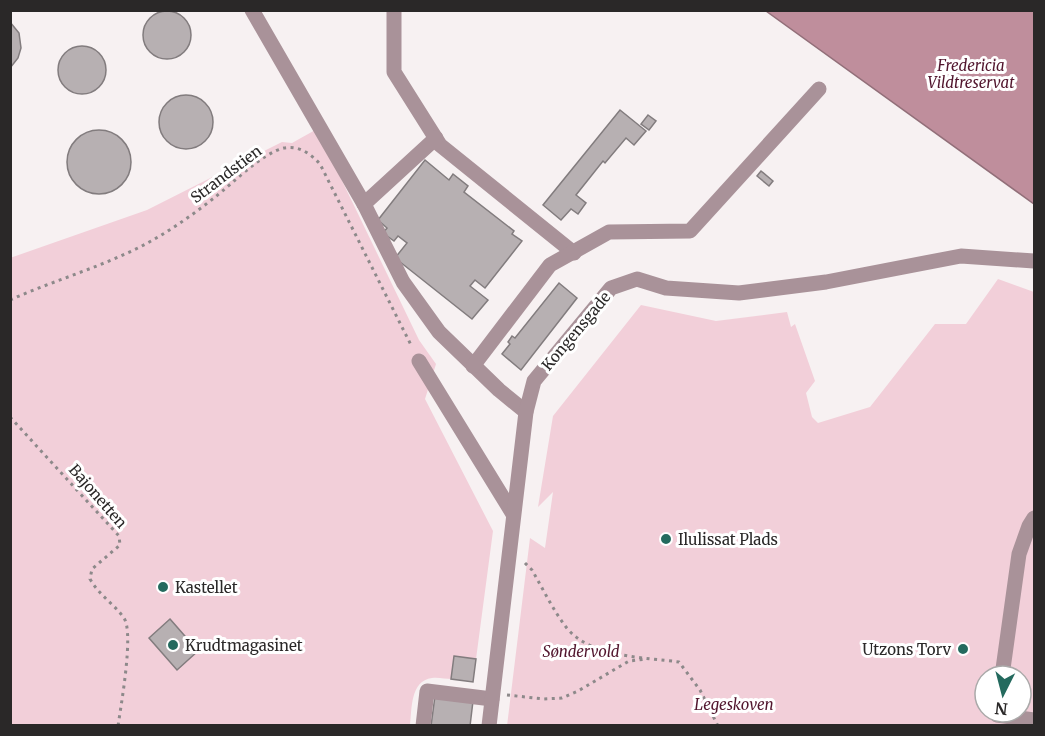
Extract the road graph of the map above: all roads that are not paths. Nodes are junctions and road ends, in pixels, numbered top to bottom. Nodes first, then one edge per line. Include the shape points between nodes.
1 (252, 10) edge
2 (394, 10) edge
3 (819, 89) dead end
4 (436, 138) junction
5 (364, 204) junction
6 (574, 253) junction
7 (1035, 261) edge
8 (419, 361) road end
9 (473, 366) junction
10 (526, 412) junction
11 (513, 514) junction
12 (1035, 518) edge
13 (1004, 664) edge
14 (493, 696) junction
15 (423, 726) edge
16 (489, 726) edge

1 - 5 street
2 - 4 street via 394,72
3 - 6 street via 690,231 609,232
4 - 5 street
4 - 6 street
5 - 9 street via 403,282 438,332
6 - 9 street via 550,265
7 - 10 street, Kongensgade via 961,256 826,282 739,293 666,288 637,279 611,288 534,381
8 - 11 street
9 - 10 street
10 - 11 street, Kongensgade
11 - 14 street, Kongensgade
12 - 13 street via 1019,554
14 - 15 street via 427,691
14 - 16 street, Kongensgade

